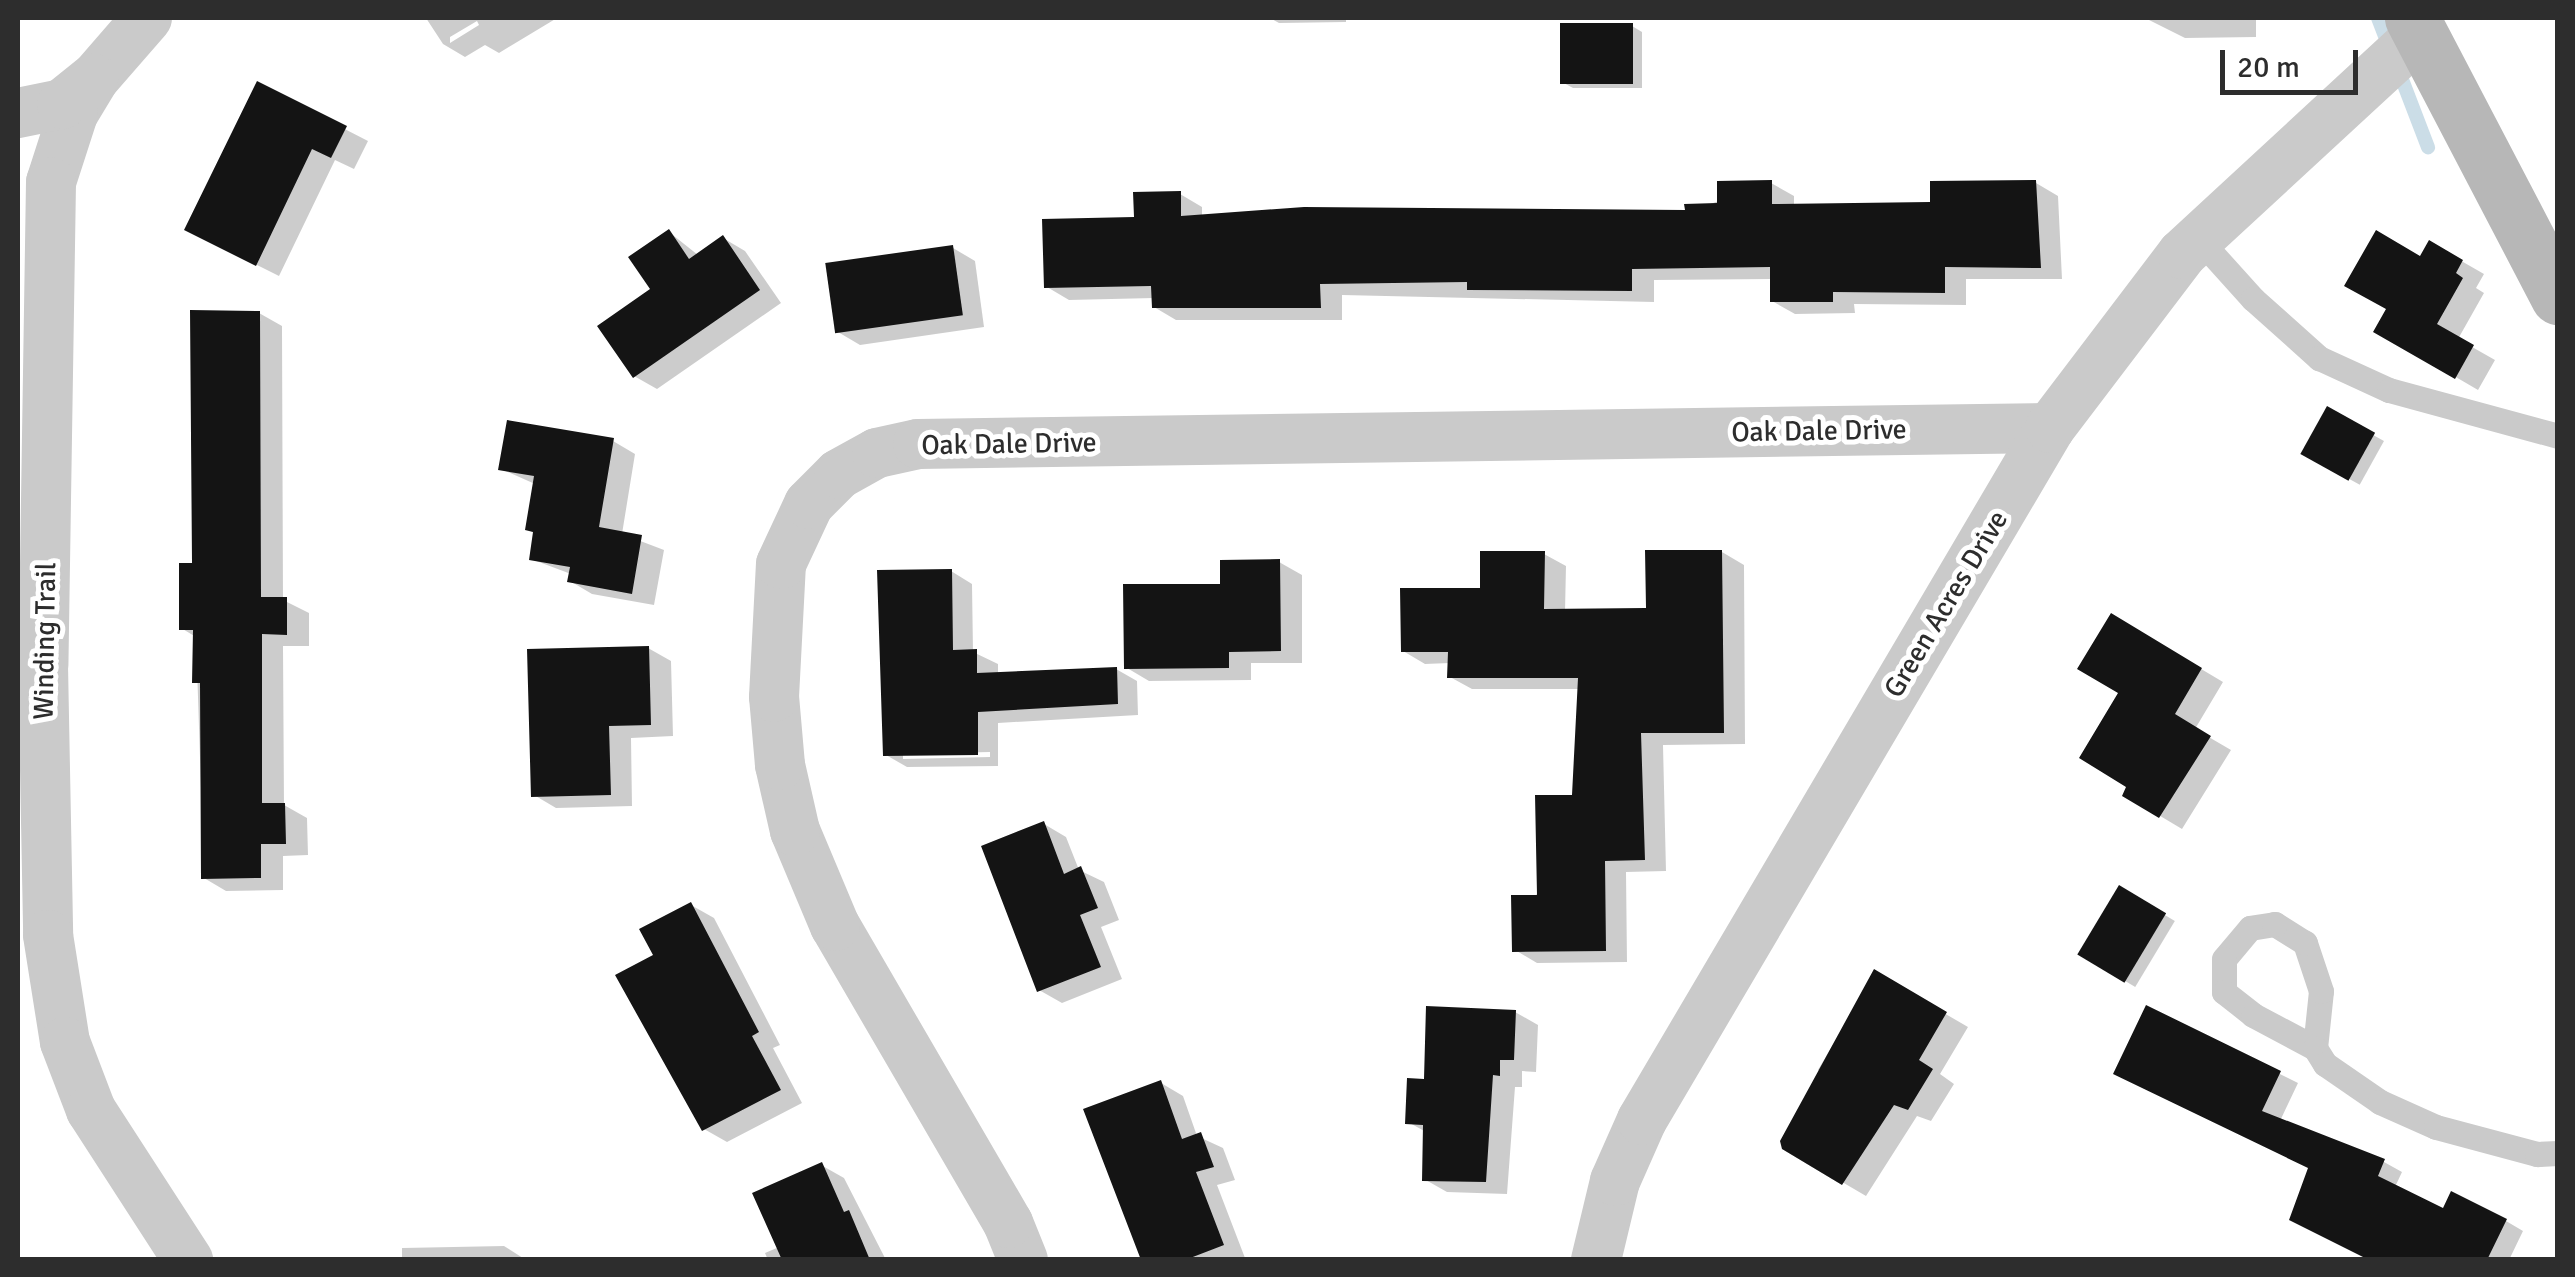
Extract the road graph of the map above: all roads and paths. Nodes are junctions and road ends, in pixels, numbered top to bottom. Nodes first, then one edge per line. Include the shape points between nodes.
1 (147, 18) edge
2 (2415, 26) edge
3 (94, 78) junction
4 (18, 113) edge
5 (2198, 238) junction
6 (2558, 296) edge
7 (2050, 428) junction
8 (2558, 436) edge
9 (2315, 1048) junction
10 (2558, 1153) edge
11 (188, 1260) edge
12 (1023, 1260) edge
13 (1596, 1260) edge

1 - 3 street, Winding Trail
2 - 5 street, Green Acres Drive
2 - 6 street
3 - 4 street via 62,104
3 - 11 street, Winding Trail via 60,150 48,220 48,935 65,1042 92,1110
5 - 7 street, Green Acres Drive via 2124,322
5 - 8 lane via 2319,358 2389,390
7 - 12 street, Oak Dale Drive via 918,444 876,453 839,474 809,504 781,564 774,697 795,831 835,926 1008,1222
7 - 13 street, Green Acres Drive via 1642,1120 1614,1180
9 - 9 lane via 2320,991 2305,944 2274,924 2250,928 2224,959 2224,992
9 - 10 lane via 2325,1064 2380,1102 2436,1127 2537,1154

